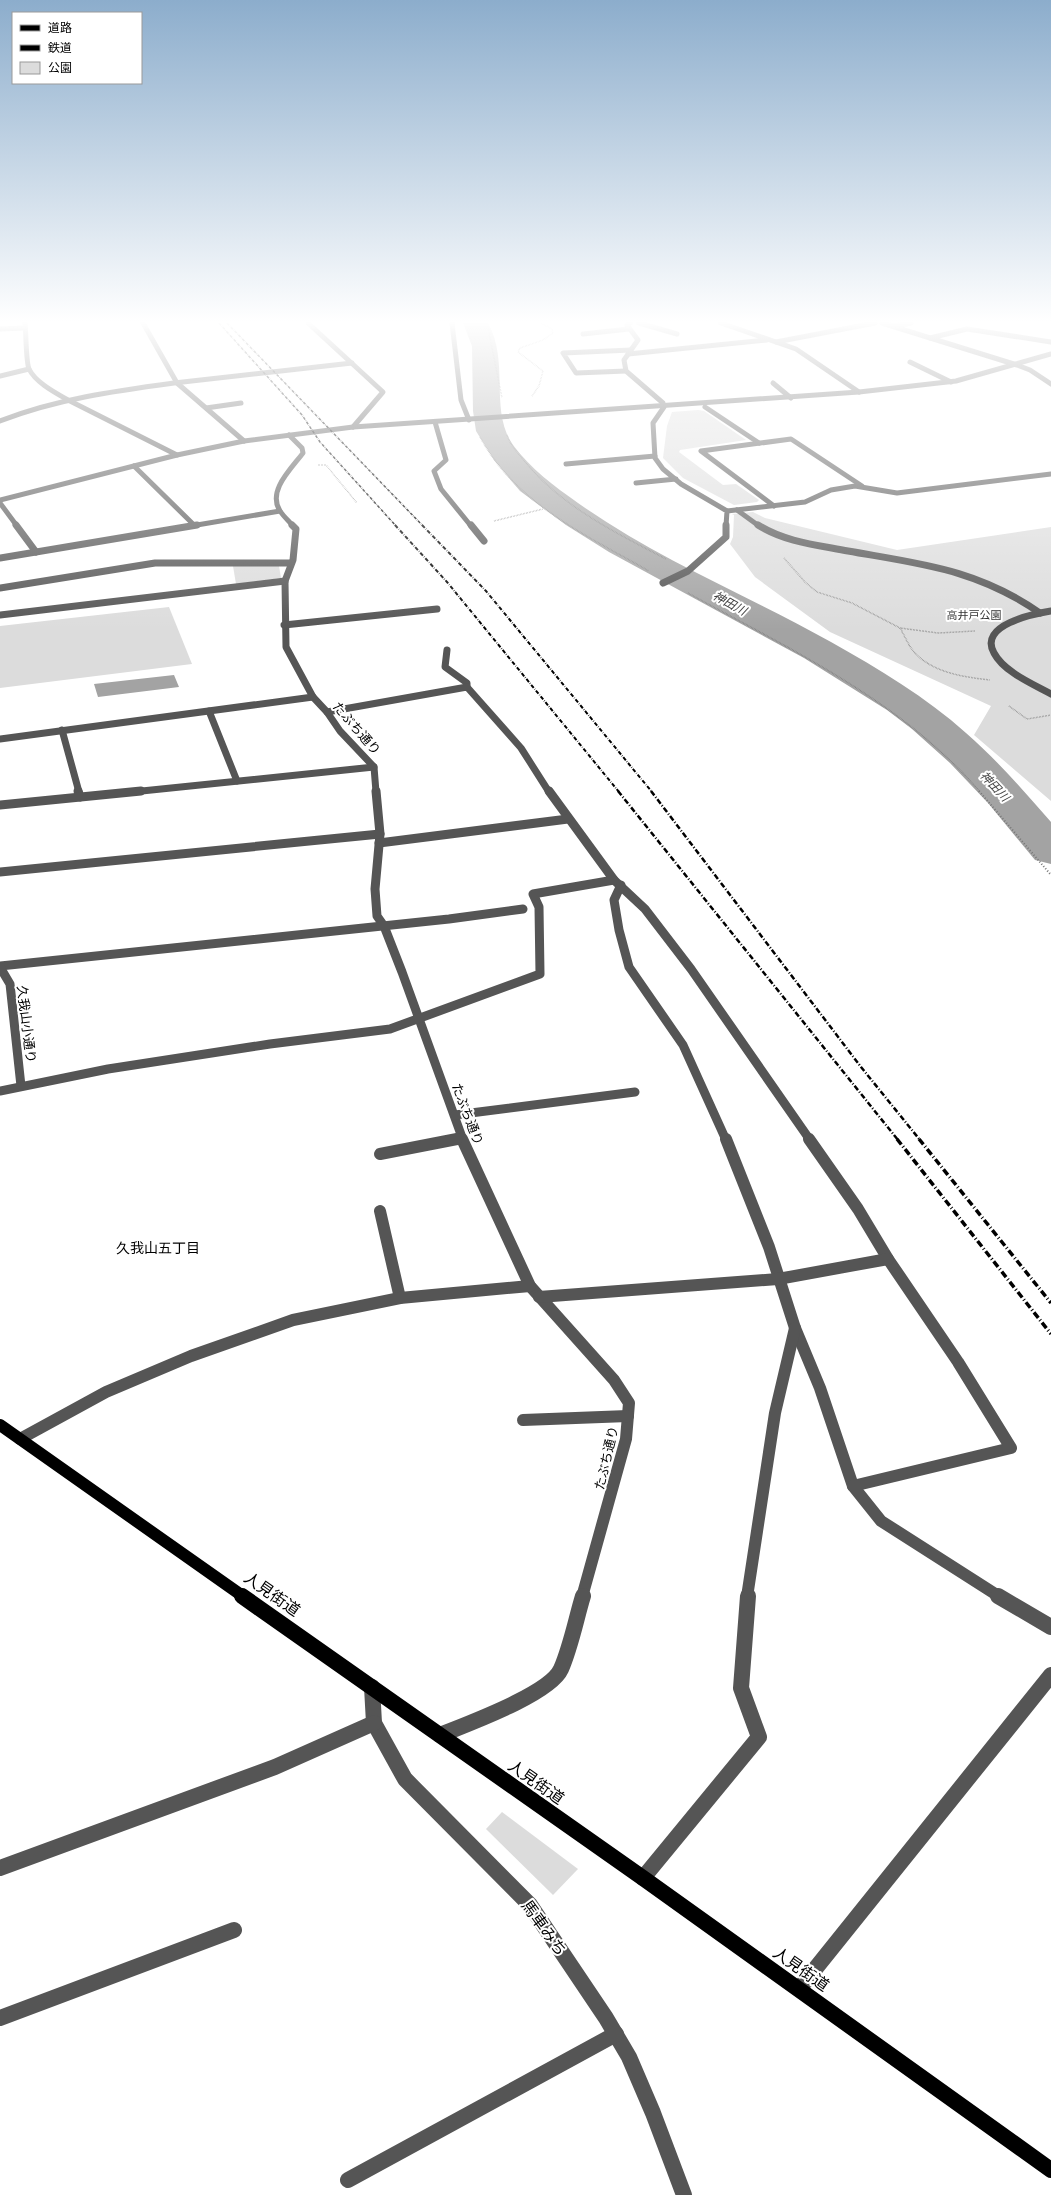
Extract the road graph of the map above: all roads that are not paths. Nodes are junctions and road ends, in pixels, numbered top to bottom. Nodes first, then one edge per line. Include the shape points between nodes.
1 (118, 425) edge
2 (226, 425) edge
3 (379, 425) edge
4 (436, 425) edge
5 (654, 425) edge
6 (733, 425) edge
7 (353, 427) joint
8 (289, 435) junction
9 (244, 441) junction
10 (759, 443) junction
11 (177, 455) junction
12 (655, 456) junction
13 (562, 459) dead end
14 (566, 464) junction
15 (134, 466) junction
16 (570, 469) dead end
17 (1051, 474) edge
18 (676, 480) junction
19 (636, 483) dead end
20 (865, 488) junction
21 (0, 501) edge
22 (774, 506) junction
23 (737, 510) junction
24 (280, 511) junction
25 (727, 511) junction
26 (194, 525) junction
27 (484, 541) dead end
28 (36, 552) junction
29 (0, 558) edge
30 (291, 563) junction
31 (285, 581) junction
32 (667, 581) road end
33 (0, 588) edge
34 (437, 609) dead end
35 (1051, 611) edge
36 (1040, 613) junction
37 (0, 615) edge
38 (284, 624) junction
39 (447, 650) dead end
40 (467, 686) junction
41 (1051, 694) edge
42 (313, 697) junction
43 (209, 711) junction
44 (327, 712) junction
45 (62, 730) junction
46 (0, 739) edge
47 (374, 767) junction
48 (237, 781) junction
49 (80, 797) junction
50 (0, 805) edge
51 (568, 819) junction
52 (379, 839) junction
53 (0, 872) edge
54 (618, 883) junction
55 (523, 909) dead end
56 (384, 926) junction
57 (0, 967) edge
58 (419, 1019) junction
59 (21, 1086) junction
60 (0, 1091) edge
61 (635, 1092) dead end
62 (455, 1115) junction
63 (462, 1138) junction
64 (380, 1154) dead end
65 (380, 1211) dead end
66 (888, 1259) junction
67 (778, 1279) junction
68 (530, 1286) junction
69 (538, 1297) junction
70 (400, 1298) junction
71 (795, 1328) junction
72 (628, 1416) junction
73 (523, 1420) dead end
74 (0, 1425) edge
75 (20, 1439) junction
76 (853, 1486) junction
77 (1051, 1626) edge
78 (1051, 1675) edge
79 (372, 1687) junction
80 (374, 1723) junction
81 (440, 1735) junction
82 (0, 1868) edge
83 (643, 1878) junction
84 (234, 1930) dead end
85 (798, 1990) junction
86 (0, 2018) edge
87 (616, 2034) junction
88 (1051, 2170) edge
89 (348, 2180) dead end
90 (684, 2195) edge

1 - 11 street
2 - 9 street
3 - 7 street
4 - 27 street via 446,460 434,471 441,489
5 - 12 street
6 - 10 street
7 - 8 street
8 - 9 street
8 - 24 street via 302,448 303,453 278,487 276,500
9 - 11 street
10 - 20 street via 791,439
10 - 22 street via 701,451
11 - 15 street
12 - 14 street
12 - 18 street via 663,469
13 - 14 street
14 - 16 street
15 - 21 street
15 - 26 street
17 - 20 street via 896,493
18 - 19 street
18 - 25 street
20 - 22 street via 855,486 831,490 804,502
21 - 28 street
22 - 23 street
23 - 25 street
23 - 36 street via 770,532 798,540 961,573 1007,591
24 - 26 street
24 - 30 street, たぶち通り via 296,529 296,544
25 - 32 street via 726,537 683,574
26 - 28 street
28 - 29 street
30 - 31 street, たぶち通り
30 - 33 street via 155,563
31 - 37 street
31 - 38 street, たぶち通り
34 - 38 street
35 - 36 street
36 - 41 street via 1026,616 997,629 992,637 991,647 1006,666
38 - 42 street, たぶち通り via 286,647
39 - 40 street via 445,667 467,683
40 - 44 street
40 - 51 street via 521,748
42 - 43 street
42 - 44 street, たぶち通り
43 - 45 street
43 - 48 street
44 - 47 street, たぶち通り via 340,731
45 - 46 street
45 - 49 street
47 - 48 street
47 - 52 street, たぶち通り
48 - 49 street
49 - 50 street
51 - 52 street
51 - 54 street
52 - 53 street
52 - 56 street, たぶち通り via 375,889 377,916
54 - 58 street via 533,894 539,907 540,974
54 - 66 street via 645,909 696,976 858,1209
54 - 67 street via 614,900 629,967 683,1045 716,1115
55 - 56 street
56 - 57 street
56 - 58 street, たぶち通り
57 - 59 street, 久我山小通り via 10,984
58 - 59 street via 390,1029 263,1045 108,1069
58 - 62 street, たぶち通り
59 - 60 street
61 - 62 street
62 - 63 street, たぶち通り
63 - 64 street
63 - 68 street, たぶち通り
65 - 70 street
66 - 67 street
66 - 76 street via 958,1362 1011,1448
67 - 69 street
67 - 71 street
68 - 69 street, たぶち通り
68 - 70 street
69 - 72 street, たぶち通り via 585,1345 614,1380 629,1403
70 - 75 street via 293,1320 191,1356 106,1392
71 - 76 street via 820,1388
71 - 83 street via 775,1413 747,1600 741,1688 759,1737
72 - 73 street
72 - 81 street, たぶち通り via 626,1439 561,1670 546,1686 490,1715
74 - 75 main road, 人見街道
75 - 79 main road, 人見街道
76 - 77 street via 881,1521 990,1591
78 - 85 street
79 - 80 street, 馬車みち
79 - 81 main road, 人見街道
80 - 82 street via 275,1767
80 - 87 street, 馬車みち via 405,1779 530,1905
81 - 83 main road, 人見街道
83 - 85 main road, 人見街道
84 - 86 street
85 - 88 main road, 人見街道
87 - 89 street
87 - 90 street, 馬車みち via 654,2113

